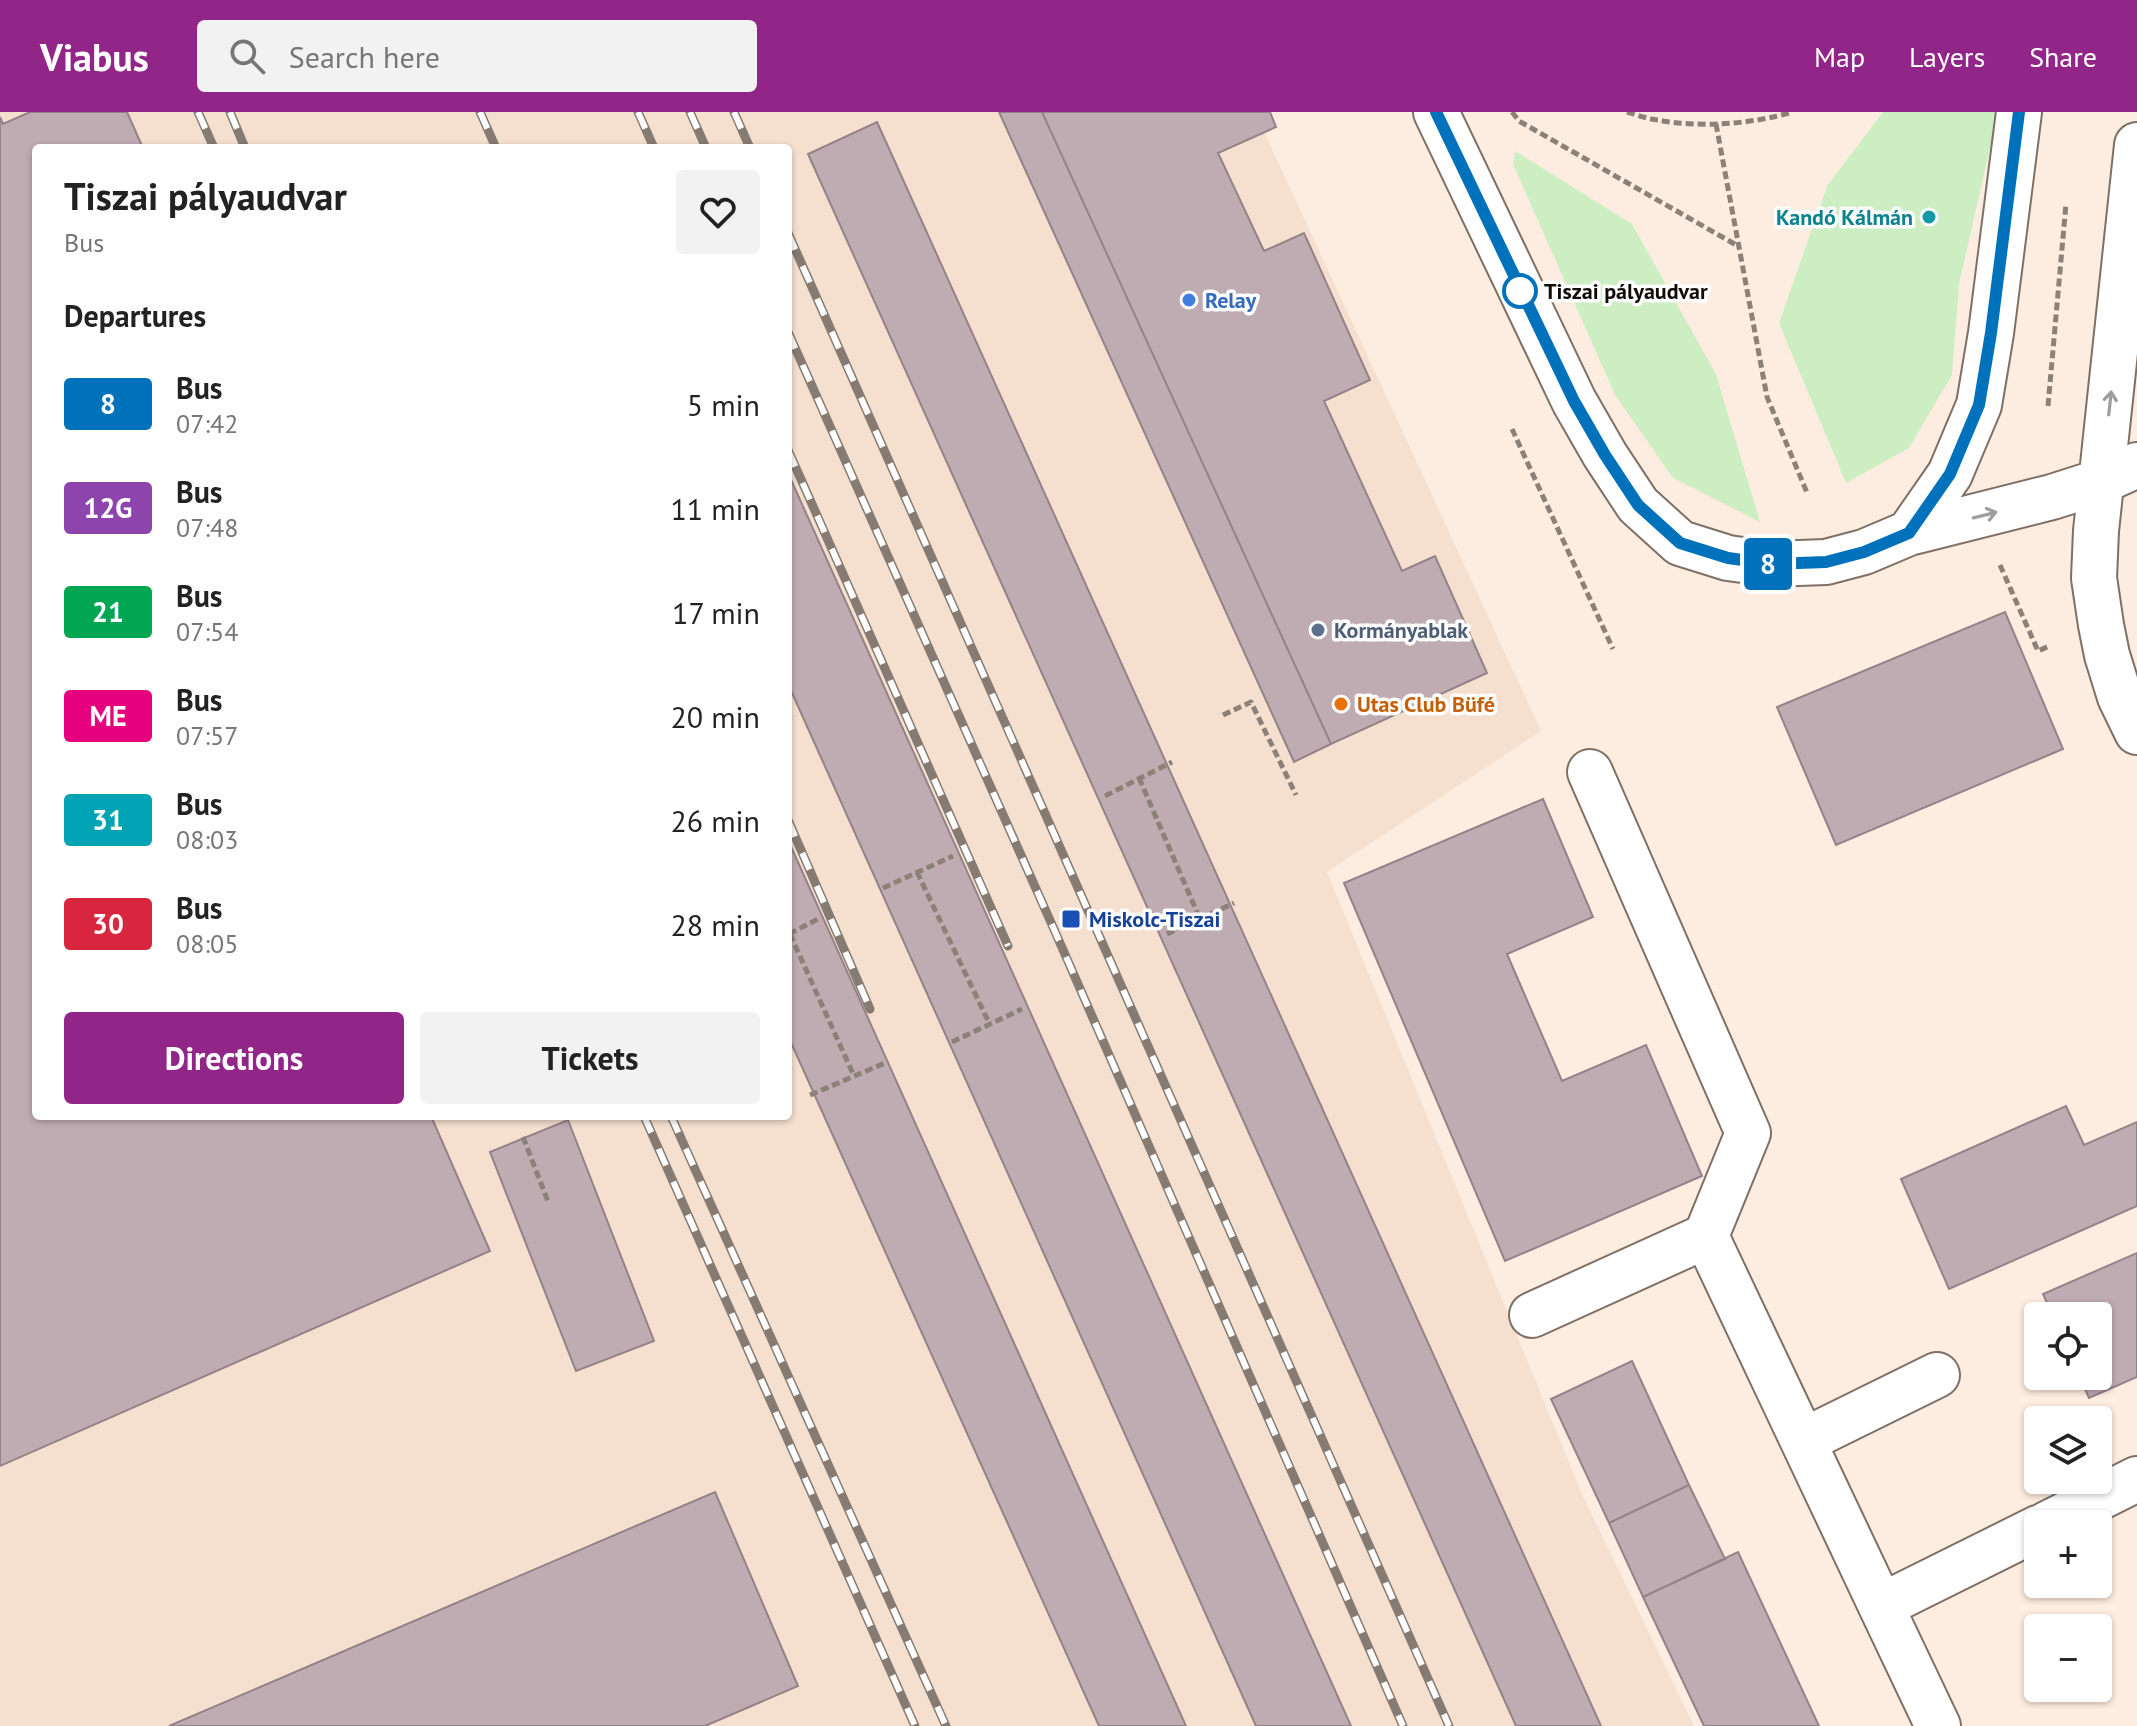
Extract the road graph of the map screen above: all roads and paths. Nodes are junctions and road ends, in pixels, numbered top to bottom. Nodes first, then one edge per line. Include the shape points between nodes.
1 (1436, 112) edge
2 (1512, 112) edge
3 (1627, 112) edge
4 (1792, 112) edge
5 (2019, 112) edge
6 (1716, 124) junction
7 (2137, 145) edge
8 (2066, 204) dead end
9 (1738, 246) junction
10 (2048, 406) dead end
11 (1512, 429) dead end
12 (2120, 473) edge
13 (1808, 495) dead end
14 (1909, 533) junction
15 (1998, 561) dead end
16 (1613, 649) dead end
17 (2038, 651) dead end
18 (1223, 715) dead end
19 (2137, 732) edge
20 (1172, 762) dead end
21 (1590, 772) dead end
22 (1139, 778) junction
23 (1296, 795) dead end
24 (1105, 796) dead end
25 (953, 856) dead end
26 (917, 872) junction
27 (883, 888) dead end
28 (1234, 903) dead end
29 (820, 918) dead end
30 (1200, 919) junction
31 (792, 932) edge
32 (1167, 934) dead end
33 (792, 941) edge
34 (1022, 1009) dead end
35 (990, 1025) junction
36 (952, 1042) dead end
37 (885, 1063) dead end
38 (854, 1076) junction
39 (810, 1095) dead end
40 (523, 1137) dead end
41 (549, 1204) dead end
42 (1706, 1236) junction
43 (1532, 1315) dead end
44 (1937, 1375) dead end
45 (1803, 1441) junction
46 (2137, 1479) edge
47 (2075, 1510) edge
48 (2024, 1535) edge
49 (1881, 1606) junction
50 (1938, 1726) edge

1 - 14 street via 1574,401 1638,505 1680,543 1772,564 1826,562
2 - 9 path via 1519,121
3 - 6 path via 1659,121
4 - 6 path
5 - 14 street via 1979,405 1950,474
6 - 9 path
12 -> 7 street
8 - 10 path
9 - 13 path via 1767,397
11 - 16 path
14 -> 12 street
12 - 19 street via 2096,531 2094,578 2107,655
15 - 17 path
18 - 23 path via 1251,702
20 - 22 path
21 - 42 street via 1748,1133
22 - 24 path
22 - 30 path
25 - 26 path
26 - 27 path
26 - 35 path
28 - 30 path
29 - 31 path
30 - 32 path
33 - 38 path
34 - 35 path
35 - 36 path
37 - 38 path
38 - 39 path
40 - 41 path
42 - 43 street
42 - 45 street
44 - 45 street
45 - 49 street
46 - 47 street
48 - 49 street
49 - 50 street

